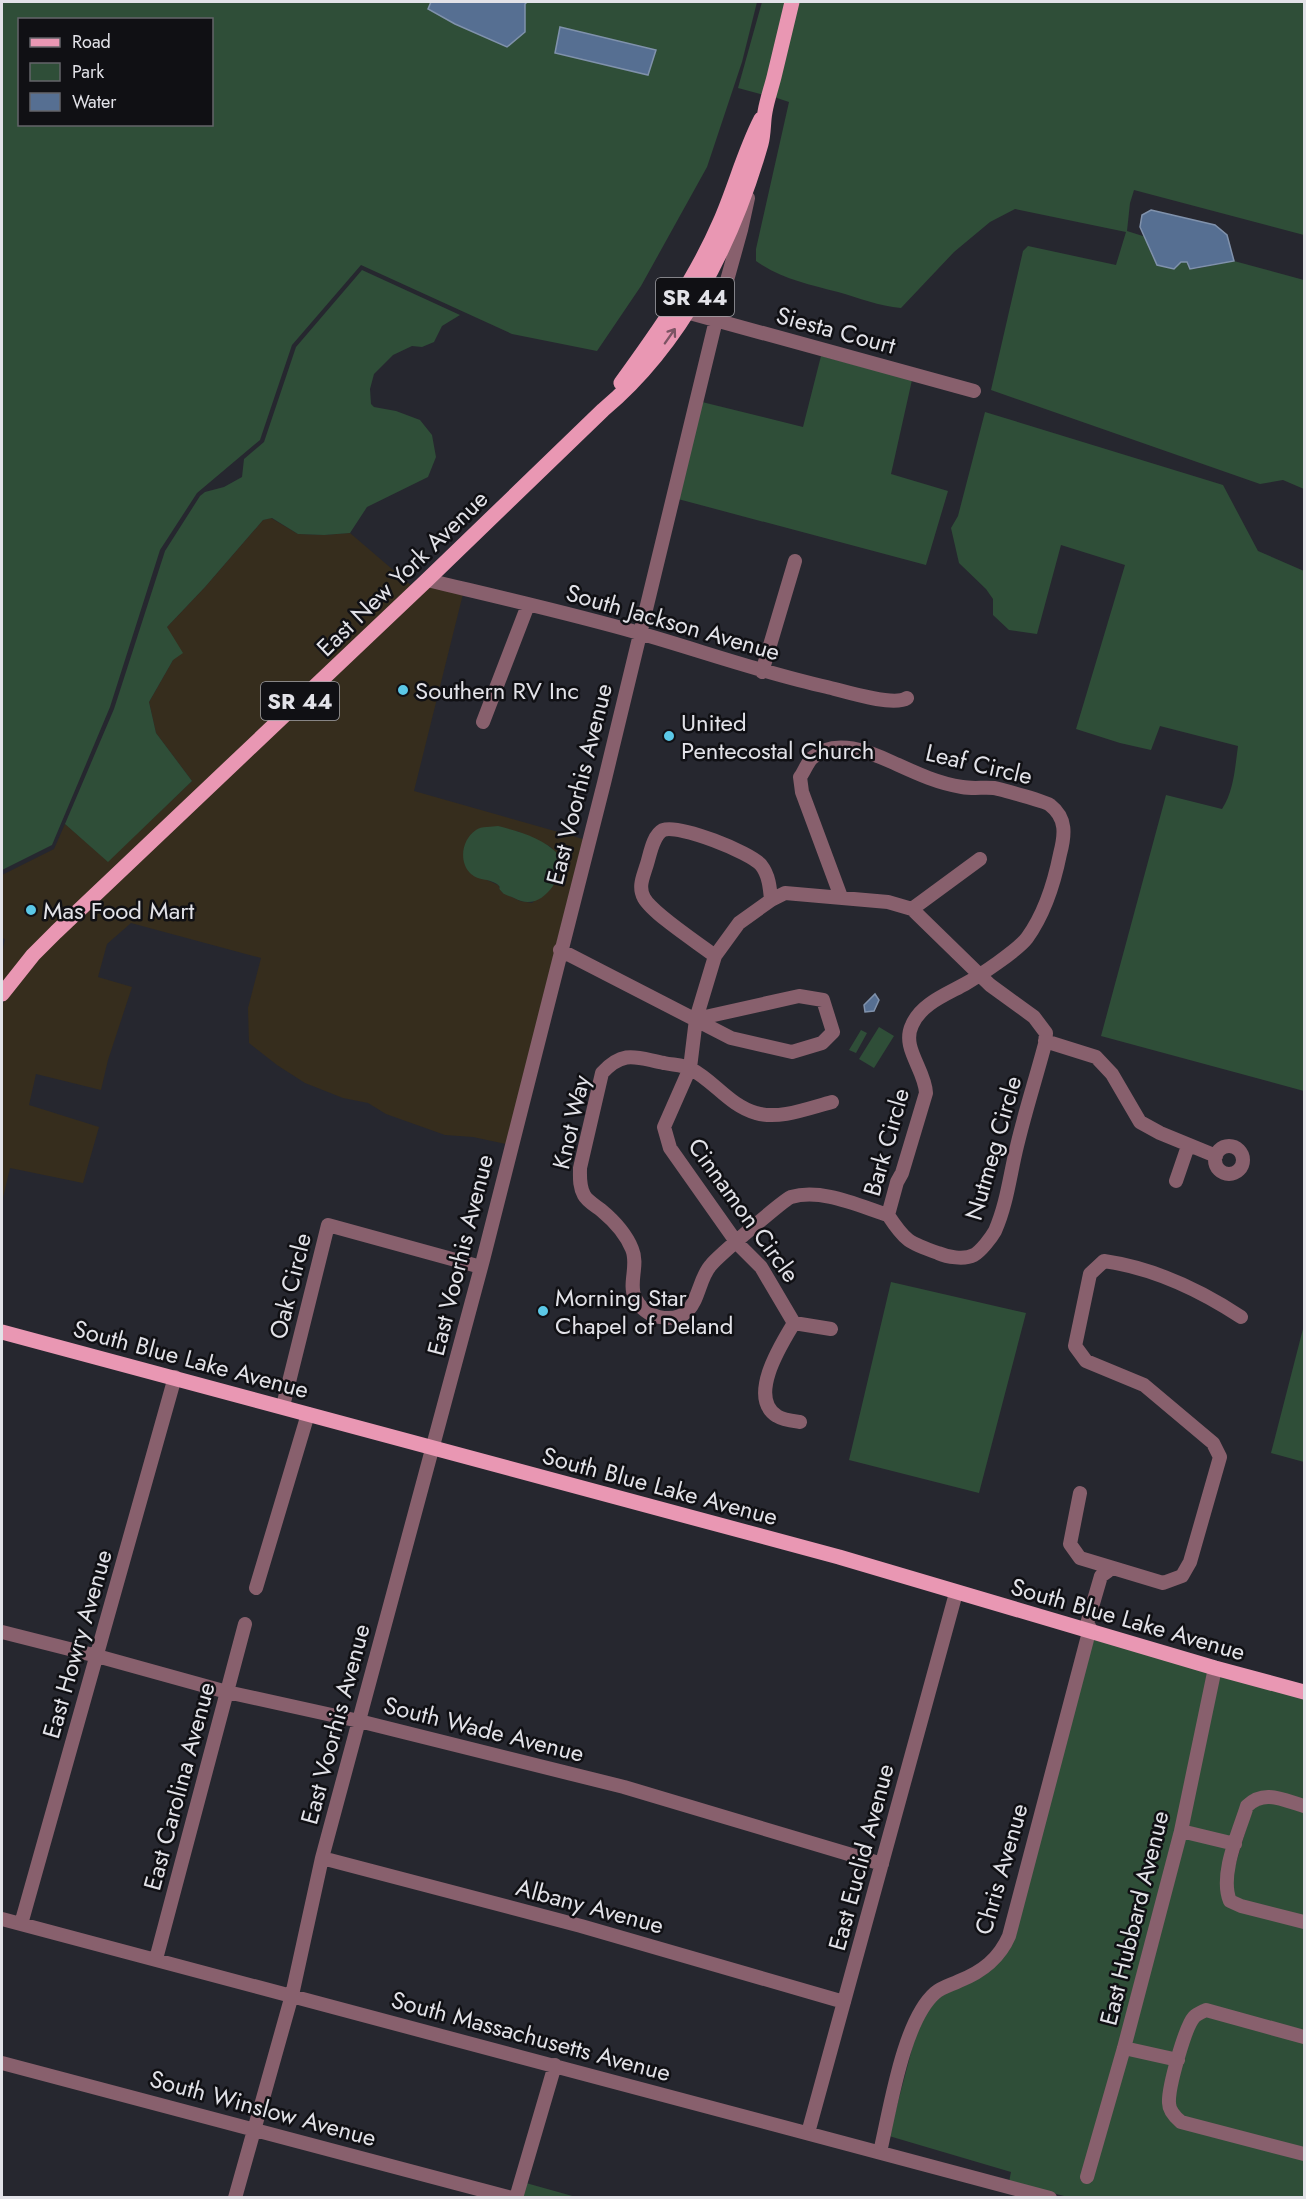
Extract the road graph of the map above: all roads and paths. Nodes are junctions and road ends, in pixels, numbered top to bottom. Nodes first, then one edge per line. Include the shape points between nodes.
1 (792, 2) edge
2 (765, 112) junction
3 (755, 164) junction
4 (720, 223) junction
5 (714, 263) junction
6 (686, 312) junction
7 (668, 316) junction
8 (716, 320) junction
9 (974, 392) dead end
10 (603, 410) junction
11 (795, 561) dead end
12 (427, 580) junction
13 (528, 605) junction
14 (640, 633) junction
15 (762, 672) junction
16 (907, 698) dead end
17 (483, 722) dead end
18 (980, 859) dead end
19 (841, 897) junction
20 (771, 900) junction
21 (912, 909) junction
22 (560, 950) junction
23 (715, 956) junction
24 (981, 975) junction
25 (2, 994) edge
26 (696, 1019) junction
27 (1045, 1041) junction
28 (690, 1068) junction
29 (832, 1102) dead end
30 (1188, 1146) junction
31 (1216, 1156) dead end
32 (1176, 1181) dead end
33 (888, 1215) junction
34 (737, 1243) junction
35 (481, 1267) junction
36 (1241, 1317) dead end
37 (794, 1323) junction
38 (831, 1329) dead end
39 (2, 1332) edge
40 (175, 1377) junction
41 (283, 1406) junction
42 (308, 1414) junction
43 (800, 1422) dead end
44 (432, 1449) junction
45 (1080, 1493) dead end
46 (1108, 1569) junction
47 (256, 1587) dead end
48 (956, 1593) junction
49 (245, 1624) dead end
50 (1089, 1630) junction
51 (2, 1632) edge
52 (97, 1656) junction
53 (1215, 1668) junction
54 (227, 1692) junction
55 (1305, 1692) edge
56 (359, 1721) junction
57 (1305, 1806) edge
58 (1181, 1832) junction
59 (1235, 1844) junction
60 (322, 1858) junction
61 (882, 1864) junction
62 (2, 1918) edge
63 (1305, 1922) edge
64 (21, 1924) junction
65 (156, 1959) junction
66 (292, 1995) junction
67 (844, 2002) junction
68 (1305, 2037) edge
69 (1124, 2048) junction
70 (1178, 2060) junction
71 (2, 2063) edge
72 (555, 2065) junction
73 (253, 2129) junction
74 (808, 2133) junction
75 (879, 2152) junction
76 (1305, 2154) edge
77 (1087, 2177) dead end
78 (235, 2198) edge
79 (514, 2198) edge
80 (1050, 2198) edge

1 - 2 main road, East New York Avenue / SR 44
2 - 3 main road, East New York Avenue / SR 44
2 - 4 main road, East New York Avenue / SR 44
3 - 5 main road, East New York Avenue / SR 44
3 - 8 street, East Voorhis Avenue
4 - 5 street, East Voorhis Avenue
4 - 7 main road, East New York Avenue / SR 44
5 - 6 main road, East New York Avenue / SR 44
5 - 8 street, East Voorhis Avenue
6 - 7 main road
6 - 8 street, Siesta Court
10 -> 6 main road, East New York Avenue / SR 44 via 625,392
7 - 10 main road, East New York Avenue / SR 44
8 - 9 street, Siesta Court
8 - 14 street, East Voorhis Avenue
10 - 12 main road, East New York Avenue / SR 44
11 - 15 street
12 - 13 street, South Jackson Avenue
12 - 25 main road, East New York Avenue / SR 44 via 51,937
13 - 14 street, South Jackson Avenue
13 - 17 street
14 - 15 street, South Jackson Avenue
14 - 22 street, East Voorhis Avenue
15 - 16 street, South Jackson Avenue via 891,701
18 - 21 street
19 - 20 street, Cinnamon Circle via 785,893
19 - 21 street, Cinnamon Circle
19 - 24 street, Leaf Circle via 800,777 812,758 831,748 855,748 932,781 996,788 1049,803 1062,817 1064,837 1044,908 1026,940
20 - 23 street, Cinnamon Circle via 739,923
20 - 23 street via 762,865 750,856 674,828 656,837 640,883 642,896
21 - 24 street
22 - 26 street
22 - 35 street, East Voorhis Avenue
23 - 26 street, Cinnamon Circle
24 - 27 street via 1034,1017 1046,1033
24 - 33 street, Bark Circle via 918,1013 907,1036 926,1093
26 - 26 street via 731,1038 792,1052 822,1043 833,1032 823,1000 799,996
26 - 28 street, Cinnamon Circle
27 - 30 street via 1096,1057 1112,1074 1140,1122
27 - 33 street, Nutmeg Circle via 1008,1191 994,1233 984,1246 974,1256 943,1255 912,1244
28 - 29 street, Knot Way via 728,1098 756,1113 784,1113
28 - 34 street, Cinnamon Circle via 664,1127 670,1148
28 - 34 street, Knot Way via 631,1056 620,1058 602,1073 580,1183 585,1196 615,1221 632,1249 632,1288 645,1311 654,1316 678,1317 690,1308 709,1266
30 - 31 street
30 - 32 street
33 - 34 street, Bark Circle via 812,1194 788,1198
34 - 37 street, Cinnamon Circle via 760,1267
35 - 41 street, Oak Circle via 328,1225
35 - 44 street, East Voorhis Avenue
36 - 46 street via 1183,1285 1124,1264 1104,1261 1090,1274 1074,1346 1086,1361 1144,1385 1213,1443 1220,1457 1190,1562 1182,1576 1163,1583
37 - 38 street
37 - 43 street via 776,1353 766,1395 777,1416
39 - 40 main road, South Blue Lake Avenue
40 - 41 main road, South Blue Lake Avenue
40 - 52 street, East Howry Avenue
41 - 42 main road, South Blue Lake Avenue
42 - 44 main road, South Blue Lake Avenue
42 - 47 street
44 - 48 main road, South Blue Lake Avenue via 839,1557
44 - 56 street, East Voorhis Avenue
45 - 46 street via 1070,1544 1080,1558
46 - 50 street, Chris Avenue via 1101,1576
48 - 50 main road, South Blue Lake Avenue
48 - 61 street, East Euclid Avenue
49 - 54 street, East Carolina Avenue
50 - 53 main road, South Blue Lake Avenue
50 - 75 street, Chris Avenue via 1009,1936 988,1966 939,1990 918,2014
51 - 52 street, South Wade Avenue
52 - 54 street, South Wade Avenue
52 - 64 street, East Howry Avenue
53 - 55 main road, South Blue Lake Avenue
53 - 58 street, East Hubbard Avenue
54 - 56 street, South Wade Avenue
54 - 65 street, East Carolina Avenue
56 - 60 street, East Voorhis Avenue
56 - 61 street, South Wade Avenue via 624,1787
57 - 59 street via 1268,1796 1255,1798 1247,1806
58 - 59 street
58 - 69 street, East Hubbard Avenue
59 - 63 street via 1226,1880 1230,1901
60 - 66 street, East Voorhis Avenue
60 - 67 street, Albany Avenue via 581,1926
61 - 67 street, East Euclid Avenue
62 - 64 street, South Massachusetts Avenue
64 - 65 street, South Massachusetts Avenue
65 - 66 street, South Massachusetts Avenue
66 - 72 street, South Massachusetts Avenue
66 - 73 street, East Voorhis Avenue
67 - 74 street, East Euclid Avenue
68 - 70 street via 1206,2010 1188,2026
69 - 70 street
69 - 77 street, East Hubbard Avenue
70 - 76 street via 1168,2104 1181,2122
71 - 73 street, South Winslow Avenue
72 - 74 street, South Massachusetts Avenue
72 - 79 street
73 - 78 street, East Voorhis Avenue
73 - 79 street, South Winslow Avenue
74 - 75 street, South Massachusetts Avenue
75 - 80 street, South Massachusetts Avenue

